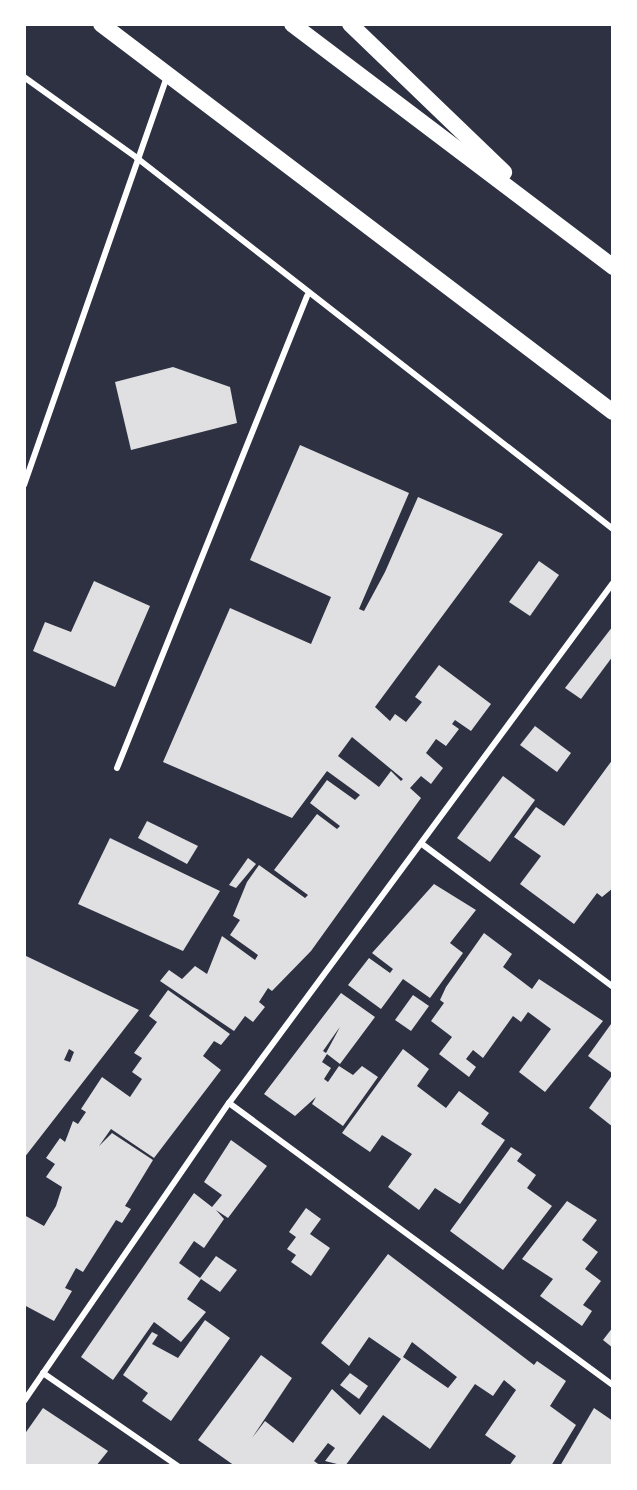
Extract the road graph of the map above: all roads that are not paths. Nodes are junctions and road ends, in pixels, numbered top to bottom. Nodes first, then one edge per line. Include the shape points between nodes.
1 (101, 24) edge
2 (292, 24) edge
3 (350, 24) edge
4 (168, 73) junction
5 (24, 77) edge
6 (136, 158) junction
7 (559, 224) junction
8 (613, 267) edge
9 (308, 296) junction
10 (613, 412) edge
11 (24, 485) edge
12 (613, 529) edge
13 (613, 583) edge
14 (117, 768) dead end
15 (422, 844) junction
16 (613, 987) edge
17 (229, 1103) junction
18 (44, 1373) junction
19 (613, 1385) edge
20 (24, 1401) edge
21 (178, 1466) edge

1 - 4 highway
2 - 7 highway
3 - 7 highway
4 - 6 street
4 - 10 highway
5 - 6 street
6 - 9 street
6 - 11 street
7 - 8 highway
9 - 12 street
9 - 14 street
13 - 15 street
15 - 16 street
15 - 17 street
17 - 18 street
17 - 19 street
18 - 20 street
18 - 21 street

